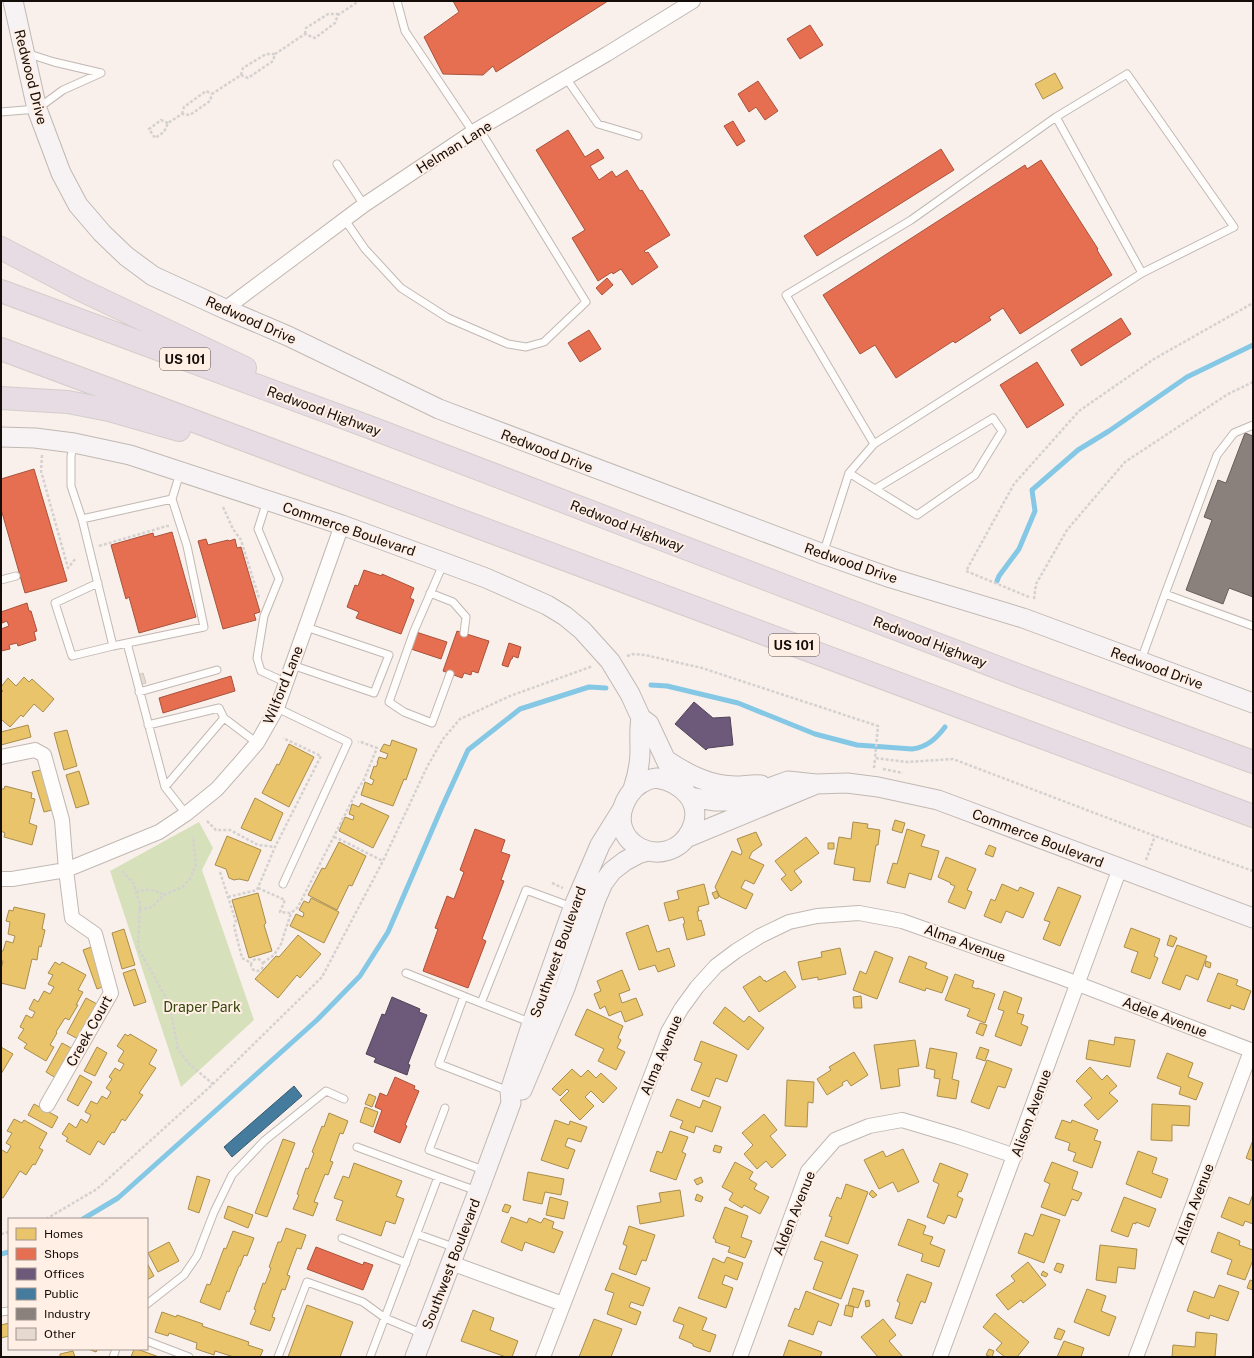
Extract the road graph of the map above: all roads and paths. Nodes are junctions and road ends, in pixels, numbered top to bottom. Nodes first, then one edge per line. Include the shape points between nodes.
1 (13, 1) edge
2 (360, 1) edge
3 (397, 1) edge
4 (693, 1) edge
5 (339, 14) junction
6 (305, 34) junction
7 (24, 52) junction
8 (275, 54) junction
9 (241, 75) junction
10 (566, 78) junction
11 (212, 94) junction
12 (37, 109) junction
13 (1, 112) edge
14 (182, 114) junction
15 (1056, 117) junction
16 (168, 123) junction
17 (476, 131) junction
18 (638, 136) dead end
19 (337, 164) dead end
20 (364, 205) junction
21 (345, 220) junction
22 (1, 248) edge
23 (1142, 273) junction
24 (1, 291) edge
25 (1253, 303) edge
26 (225, 309) junction
27 (1, 350) edge
28 (1253, 382) edge
29 (1, 398) edge
30 (1253, 425) edge
31 (369, 427) junction
32 (1, 437) edge
33 (74, 443) junction
34 (874, 444) junction
35 (42, 453) dead end
36 (180, 473) junction
37 (849, 473) junction
38 (334, 475) junction
39 (876, 489) junction
40 (172, 499) junction
41 (267, 501) junction
42 (222, 507) dead end
43 (82, 519) junction
44 (342, 525) junction
45 (182, 530) junction
46 (98, 546) dead end
47 (823, 554) junction
48 (76, 558) dead end
49 (444, 562) junction
50 (16, 576) dead end
51 (1, 580) edge
52 (98, 584) junction
53 (430, 593) junction
54 (1165, 594) junction
55 (1029, 597) dead end
56 (1034, 599) dead end
57 (264, 616) junction
58 (1253, 626) edge
59 (306, 627) junction
60 (464, 633) dead end
61 (127, 643) junction
62 (113, 646) junction
63 (627, 656) dead end
64 (1140, 662) junction
65 (292, 665) junction
66 (597, 665) dead end
67 (217, 670) dead end
68 (450, 674) dead end
69 (285, 682) junction
70 (139, 692) junction
71 (1253, 703) edge
72 (277, 708) junction
73 (224, 718) junction
74 (641, 718) junction
75 (148, 725) junction
76 (283, 738) dead end
77 (348, 742) junction
78 (256, 743) junction
79 (1, 757) edge
80 (874, 758) junction
81 (666, 760) junction
82 (1253, 762) edge
83 (874, 768) dead end
84 (816, 784) junction
85 (165, 787) junction
86 (771, 787) junction
87 (633, 789) junction
88 (684, 791) junction
89 (622, 808) junction
90 (186, 814) junction
91 (1253, 816) edge
92 (207, 821) dead end
93 (193, 836) dead end
94 (1155, 836) junction
95 (334, 837) junction
96 (686, 838) junction
97 (275, 847) junction
98 (648, 851) junction
99 (383, 861) junction
100 (1146, 861) dead end
101 (1120, 868) junction
102 (66, 870) junction
103 (122, 871) dead end
104 (1253, 871) edge
105 (220, 872) dead end
106 (1, 879) edge
107 (552, 883) dead end
108 (283, 884) dead end
109 (258, 888) junction
110 (136, 892) junction
111 (164, 895) junction
112 (228, 897) junction
113 (571, 899) junction
114 (140, 910) junction
115 (291, 913) junction
116 (1253, 918) edge
117 (251, 963) junction
118 (263, 963) junction
119 (406, 973) dead end
120 (1078, 984) junction
121 (464, 996) junction
122 (481, 1003) junction
123 (532, 1023) junction
124 (1252, 1051) edge
125 (213, 1084) junction
126 (511, 1097) junction
127 (344, 1098) dead end
128 (47, 1105) dead end
129 (445, 1108) dead end
130 (357, 1147) dead end
131 (1015, 1156) junction
132 (486, 1171) junction
133 (438, 1177) junction
134 (478, 1192) junction
135 (48, 1218) edge
136 (417, 1234) junction
137 (342, 1238) dead end
138 (454, 1256) junction
139 (406, 1263) junction
140 (148, 1303) edge
141 (563, 1304) junction
142 (385, 1318) junction
143 (424, 1334) junction
144 (148, 1341) edge
145 (189, 1357) edge
146 (278, 1357) edge
147 (370, 1357) edge
148 (415, 1357) edge
149 (543, 1357) edge
150 (740, 1357) edge
151 (940, 1357) edge
152 (1136, 1357) edge

1 - 7 street, Redwood Drive
2 - 5 path
3 - 17 lane via 405,31
4 - 10 street, Helman Lane
5 - 6 path via 328,14 306,28
5 - 6 path via 335,23 315,38
6 - 8 path
7 - 12 street, Redwood Drive
7 - 12 lane via 101,73 64,90
8 - 9 path via 266,54 243,68
8 - 9 path via 273,61 248,78
9 - 11 path
10 - 17 street, Helman Lane
10 - 18 lane via 598,124
11 - 14 path via 210,101 190,115
11 - 14 path via 206,91 184,107
12 - 13 lane
12 - 26 street, Redwood Drive via 61,173 78,204 102,233 126,256 153,276
14 - 16 path
15 - 23 lane
15 - 23 lane via 1127,74 1234,227
15 - 34 lane via 911,220 786,295
16 - 16 path via 164,132 155,138 149,129 161,120
17 - 20 street, Helman Lane
17 - 21 lane via 586,302 544,342 526,347 508,344 448,318 401,288 366,249
19 - 20 lane
20 - 21 street, Helman Lane
21 - 26 street, Helman Lane
22 - 31 highway via 79,289
23 - 34 lane
24 - 31 highway, Redwood Highway / US 101
25 - 55 path via 1154,358 1079,411 1014,484 966,571
26 - 47 street, Redwood Drive via 288,336 439,409
27 - 38 highway, US 101
28 - 56 path via 1228,394 1125,462 1066,530 1036,584
29 - 38 highway via 68,402 109,410
30 - 54 lane via 1234,433 1217,455
31 - 82 highway, Redwood Highway / US 101 via 1017,676
32 - 33 street, Commerce Boulevard
33 - 36 street, Commerce Boulevard via 130,456
33 - 43 lane via 71,456 71,486
34 - 37 lane
35 - 48 path via 41,471 68,568
36 - 40 lane
36 - 41 street, Commerce Boulevard
37 - 39 lane
37 - 47 lane
38 - 91 highway, US 101
39 - 39 lane via 917,515 976,475 1002,431 993,418
40 - 43 lane
40 - 45 lane
41 - 44 street, Commerce Boulevard
41 - 57 lane via 258,530 279,579
42 - 57 path via 241,540
43 - 52 lane
44 - 49 street, Commerce Boulevard
44 - 59 street, Wilford Lane
45 - 46 path via 167,526
45 - 61 lane via 204,627
47 - 64 street, Redwood Drive via 891,578 1023,618
49 - 53 lane
49 - 74 street, Commerce Boulevard via 486,578 565,616 582,630 610,661
50 - 51 lane
52 - 62 lane
52 - 62 lane via 55,603 72,656
53 - 60 lane via 452,602 466,617
53 - 68 lane via 389,702 404,712 432,723
54 - 58 lane
54 - 64 lane
57 - 69 lane via 258,658 261,671
59 - 65 street, Wilford Lane
59 - 65 lane via 388,655 374,693
61 - 62 lane
61 - 70 lane
63 - 80 path via 645,655 702,668 878,726
64 - 71 street, Redwood Drive
65 - 69 street, Wilford Lane
66 - 99 path via 510,696 460,719 443,739
67 - 70 lane
69 - 72 street, Wilford Lane
70 - 75 lane
72 - 77 lane
72 - 78 street, Wilford Lane
73 - 75 lane via 219,708
73 - 78 lane
73 - 85 lane
74 - 81 street, Commerce Boulevard via 649,724
74 - 87 street, Commerce Boulevard via 639,765
75 - 85 lane
76 - 97 path via 321,756
77 - 95 path via 361,742 376,748 363,782
77 - 108 lane
78 - 90 street, Wilford Lane via 217,789
79 - 102 street, Creek Court via 34,750 44,756 62,820
80 - 83 path
80 - 94 path via 908,762 953,759
81 - 86 street via 692,775 720,784 757,784
81 - 88 street, Commerce Boulevard
84 - 86 street, Commerce Boulevard via 788,781
84 - 96 street, Commerce Boulevard
84 - 101 street, Commerce Boulevard via 847,783 938,800
85 - 90 lane
86 - 88 street, Commerce Boulevard via 728,801 714,801
87 - 88 street, Commerce Boulevard via 647,779 656,778
87 - 89 street, Commerce Boulevard
88 - 96 street, Commerce Boulevard via 693,803 694,810 694,821
89 - 98 street, Commerce Boulevard via 620,819 625,834 632,842
89 - 113 street, Southwest Boulevard
90 - 102 street, Wilford Lane via 159,832
92 - 97 path via 216,830 230,830 258,845
93 - 111 path via 196,865 190,879 182,887
94 - 100 path
94 - 104 path
95 - 99 path via 357,846
95 - 115 path via 298,907
96 - 98 street, Commerce Boulevard via 665,852
97 - 109 path
98 - 126 street, Southwest Boulevard via 625,861 612,871 603,883 565,988 520,1095
99 - 125 path via 322,977
101 - 116 street, Commerce Boulevard
101 - 120 street, Alison Avenue
102 - 106 street, Wilford Lane
102 - 128 street, Creek Court via 72,918 95,934 111,993
103 - 110 path via 134,884
105 - 112 path
107 - 113 path
109 - 112 path
109 - 115 path via 285,900 280,912
110 - 111 path via 157,890
110 - 114 path
111 - 114 path via 152,907
112 - 117 path via 236,922 234,926 242,958
113 - 122 lane via 526,890
113 - 123 street, Southwest Boulevard
114 - 125 path via 138,948 169,1003 178,1049 188,1063
115 - 118 path via 281,944 274,955
117 - 118 path via 256,959
117 - 118 path via 251,969 256,972 262,969
119 - 121 lane
120 - 124 street, Adele Avenue
120 - 131 street, Alison Avenue
120 - 141 street, Alma Avenue via 902,921 859,914 817,916 789,922 760,936 716,966 697,986 668,1032
121 - 122 lane
121 - 126 lane via 439,1064
122 - 123 lane
123 - 126 street, Southwest Boulevard
124 - 152 street, Allan Avenue
125 - 135 path via 97,1189
126 - 132 street, Southwest Boulevard
127 - 140 lane via 326,1091 264,1141 232,1175 197,1256 184,1275
129 - 132 lane via 429,1150
130 - 133 lane
131 - 150 street, Alden Avenue via 902,1120 870,1126 835,1140 808,1171
131 - 151 street, Alison Avenue
132 - 134 street, Southwest Boulevard
133 - 134 lane
133 - 136 lane
134 - 138 street, Southwest Boulevard
136 - 138 lane
136 - 139 lane
137 - 139 lane
138 - 141 street
138 - 143 street, Southwest Boulevard
139 - 142 lane
141 - 149 street, Alma Avenue
142 - 143 lane
142 - 146 lane via 363,1302 307,1282
142 - 147 lane
143 - 148 street, Southwest Boulevard
144 - 145 lane

